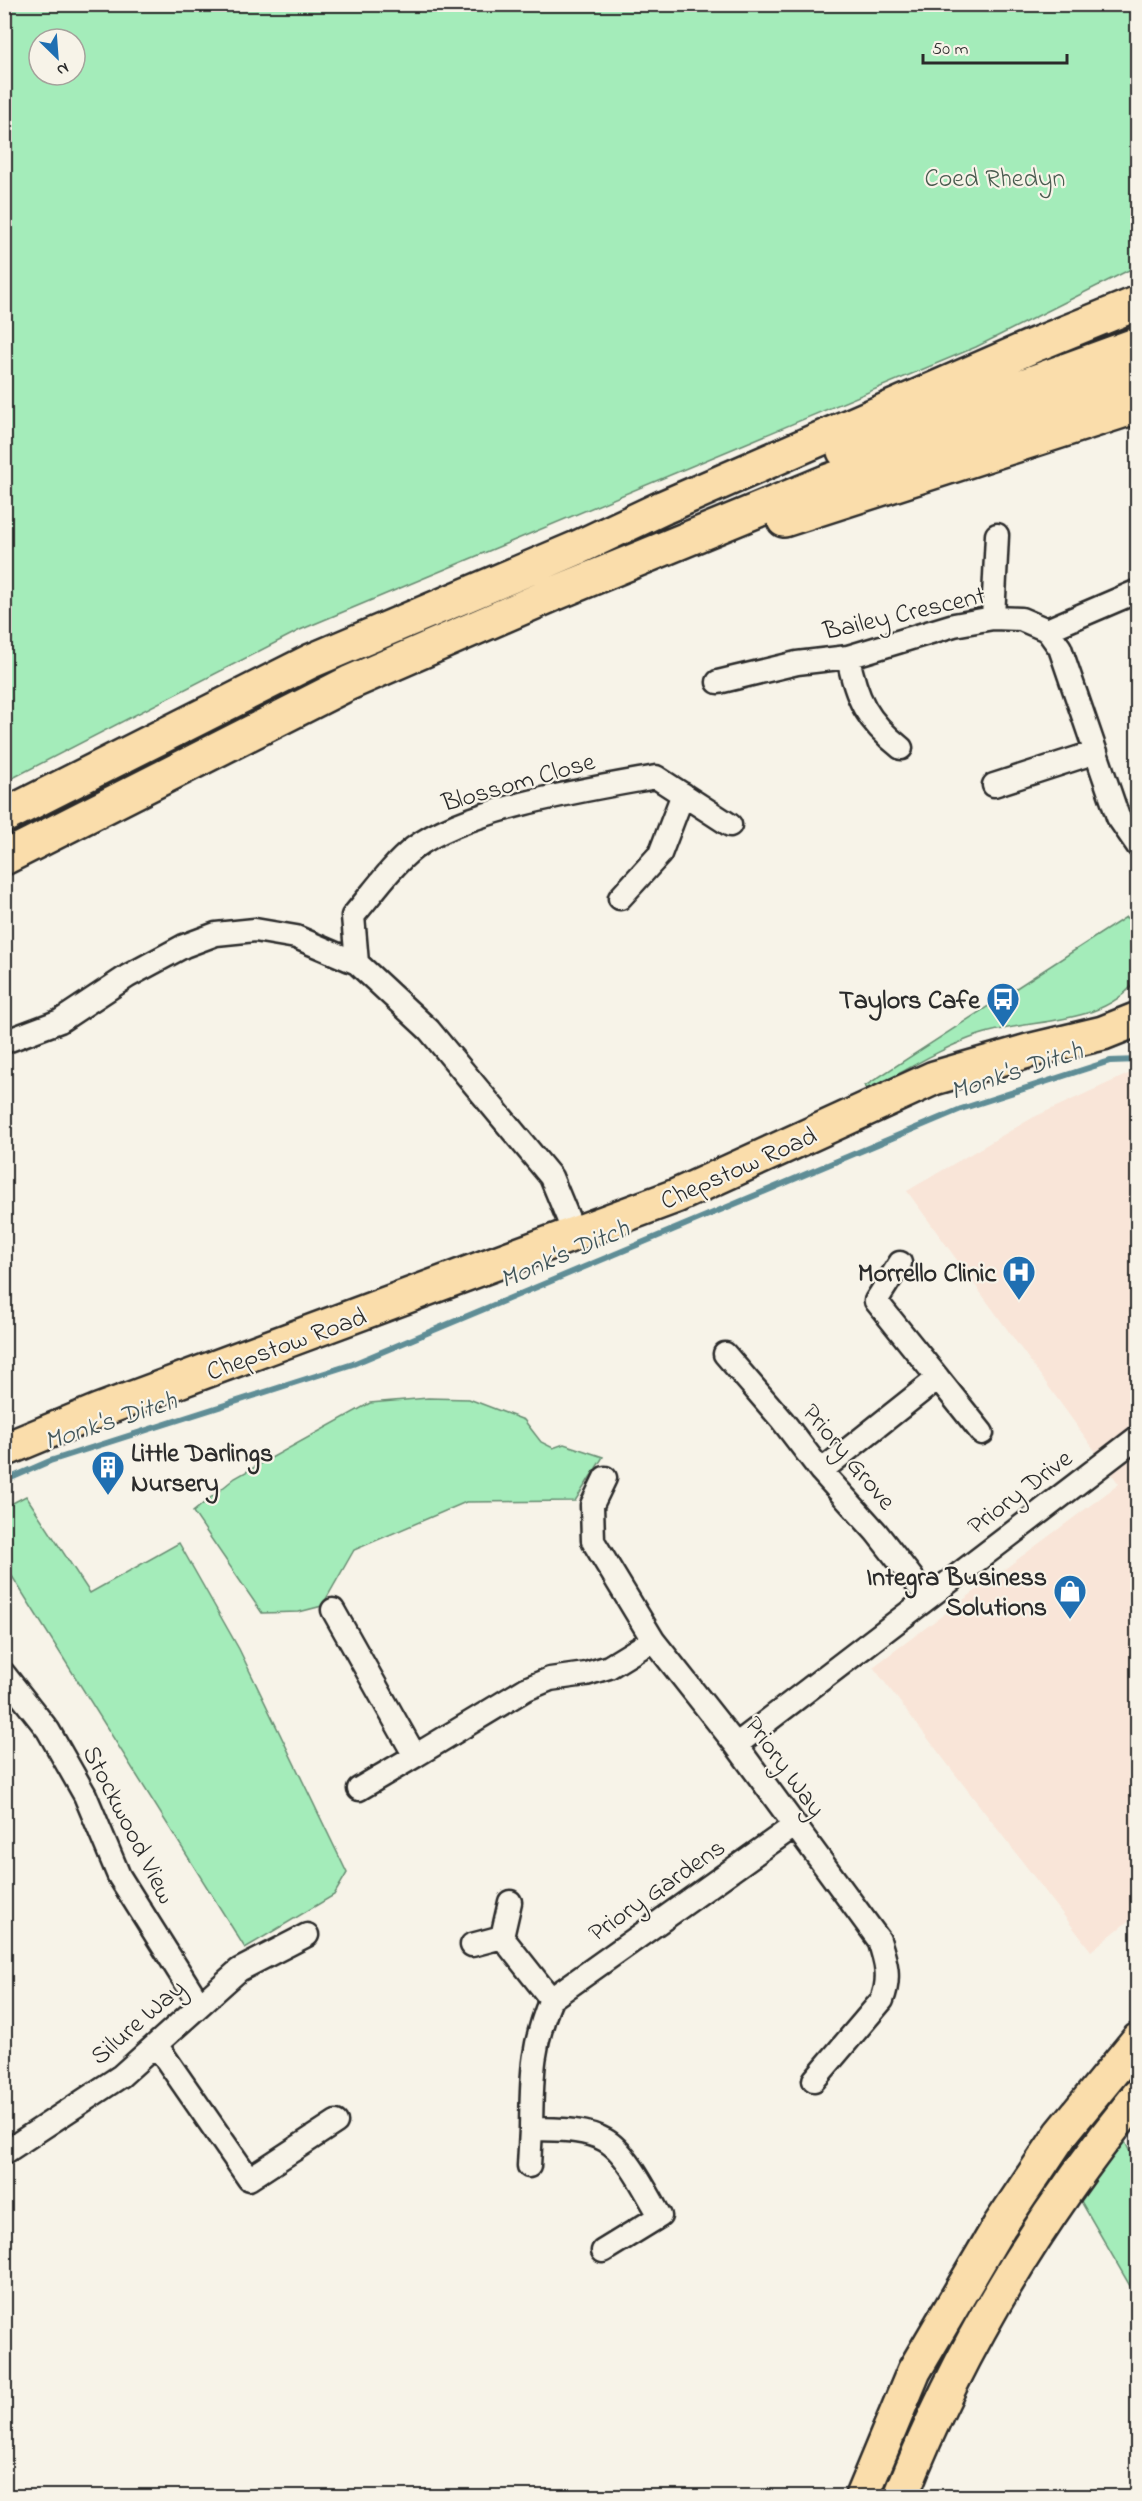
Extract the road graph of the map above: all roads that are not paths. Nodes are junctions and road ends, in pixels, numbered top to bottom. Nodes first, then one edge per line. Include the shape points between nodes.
1 (1137, 303) edge
2 (1137, 344) edge
3 (1137, 371) edge
4 (1137, 406) edge
5 (997, 535) dead end
6 (577, 548) junction
7 (1137, 591) edge
8 (551, 595) junction
9 (993, 618) junction
10 (1047, 630) junction
11 (848, 657) junction
12 (718, 682) dead end
13 (901, 748) dead end
14 (1096, 752) junction
15 (994, 785) dead end
16 (683, 794) junction
17 (4, 816) edge
18 (730, 825) dead end
19 (1137, 846) edge
20 (4, 858) edge
21 (620, 898) dead end
22 (357, 963) junction
23 (1137, 1019) edge
24 (4, 1042) edge
25 (575, 1235) junction
26 (900, 1263) dead end
27 (725, 1354) dead end
28 (938, 1378) junction
29 (982, 1432) dead end
30 (1137, 1437) edge
31 (4, 1450) edge
32 (821, 1471) junction
33 (605, 1478) dead end
34 (927, 1597) junction
35 (333, 1610) dead end
36 (653, 1640) junction
37 (4, 1674) edge
38 (736, 1745) junction
39 (415, 1756) junction
40 (358, 1789) dead end
41 (794, 1826) junction
42 (510, 1902) dead end
43 (307, 1935) dead end
44 (502, 1937) junction
45 (472, 1945) dead end
46 (551, 1999) junction
47 (200, 2004) junction
48 (1137, 2040) edge
49 (157, 2046) junction
50 (814, 2080) dead end
51 (1137, 2097) edge
52 (336, 2122) dead end
53 (531, 2128) junction
54 (4, 2153) edge
55 (529, 2166) dead end
56 (603, 2251) dead end
57 (862, 2496) edge
58 (901, 2496) edge

1 - 6 main road via 697,492
2 - 6 main road
3 - 8 main road via 826,482
4 - 8 main road
5 - 9 street
6 - 17 main road via 312,661
7 - 10 street
8 - 20 main road via 350,683
9 - 10 street, Bailey Crescent via 1021,619
9 - 11 street, Bailey Crescent via 954,625
10 - 14 street via 1060,648
11 - 12 street, Bailey Crescent via 797,663
11 - 13 street via 854,690 873,723
14 - 15 street
14 - 19 street via 1118,817
16 - 18 street, Blossom Close
16 - 21 street via 660,854
16 - 22 street, Blossom Close via 656,777 557,797 452,825 414,848 353,916
22 - 24 street via 296,937 255,930 216,934 128,976 60,1021
22 - 25 street via 429,1030 525,1143 551,1177
23 - 25 main road, Chepstow Road via 1103,1033 934,1078 676,1196
25 - 31 main road, Chepstow Road via 98,1411
26 - 28 street via 876,1301
27 - 32 street, Priory Grove
28 - 29 street
28 - 32 street
30 - 34 street, Priory Drive
32 - 34 street, Priory Grove
33 - 36 street, Priory Way via 592,1506 593,1542
34 - 38 street, Priory Drive
35 - 39 street
36 - 38 street, Priory Way
36 - 39 street via 609,1667 550,1679 526,1689
37 - 47 street, Stockwood View via 48,1730 85,1795 119,1876
38 - 41 street, Priory Way
39 - 40 street
41 - 46 street, Priory Gardens
41 - 50 street, Priory Way via 879,1940 888,1968 882,2000
42 - 44 street
43 - 47 street, Silure Way via 239,1970
44 - 45 street
44 - 46 street
46 - 53 street via 538,2030
47 - 49 street, Silure Way
48 - 57 main road via 1061,2134 1000,2225 914,2371
49 - 52 street via 249,2179
49 - 54 street, Silure Way via 121,2076
51 - 58 main road via 1088,2159 977,2330
53 - 55 street
53 - 56 street via 585,2133 607,2140 638,2175 660,2216

